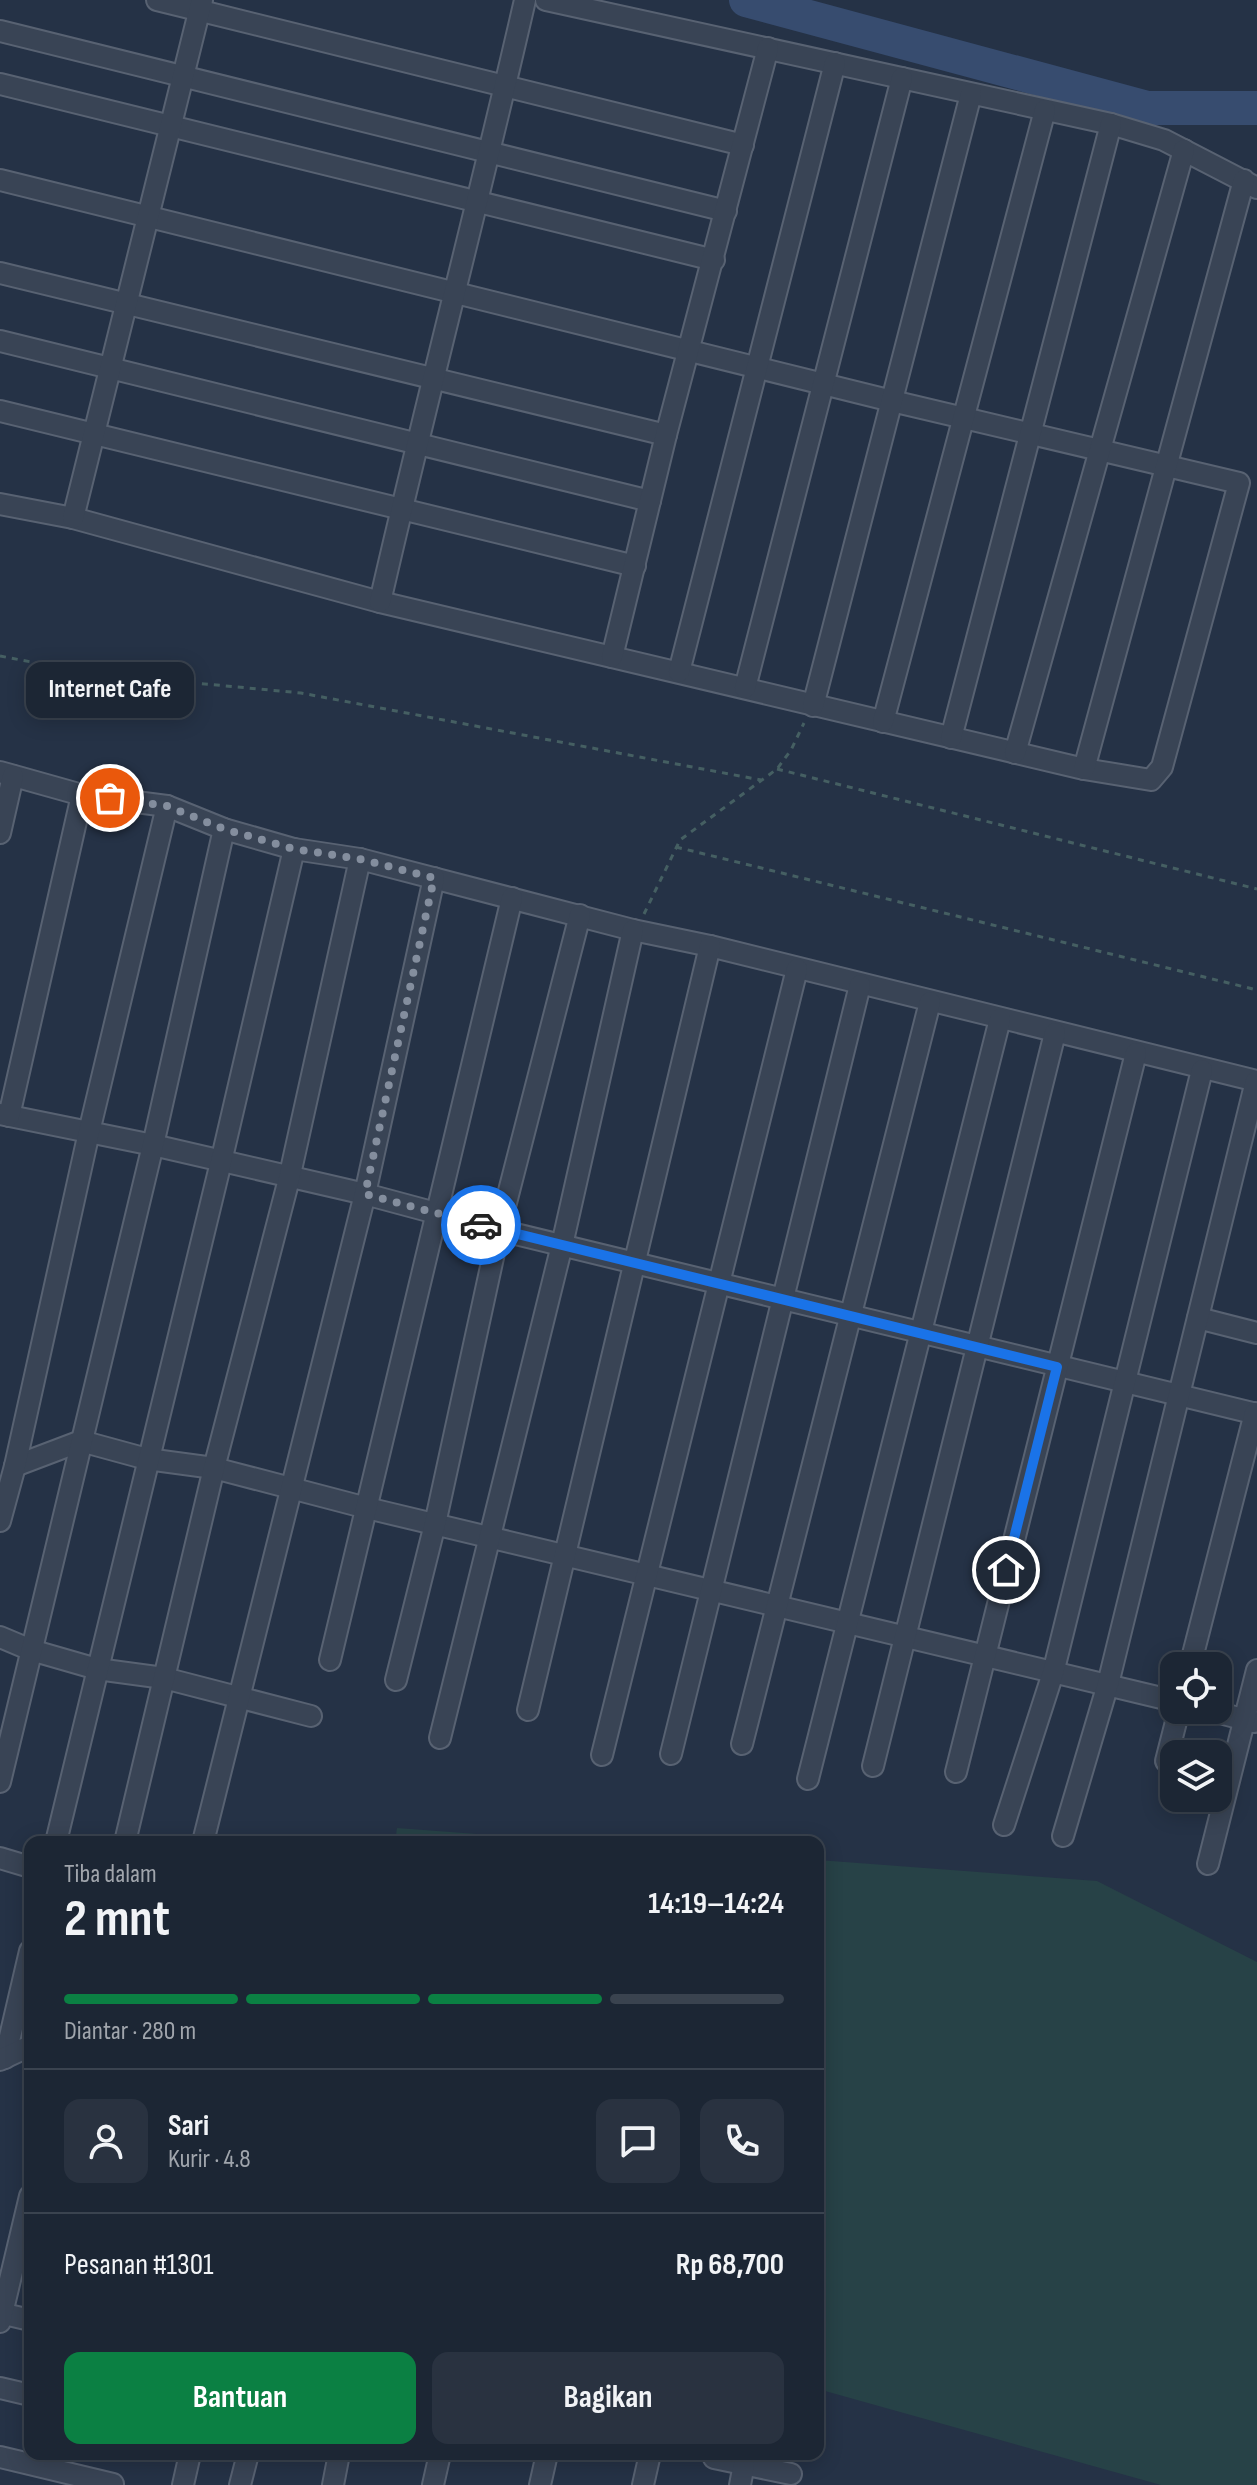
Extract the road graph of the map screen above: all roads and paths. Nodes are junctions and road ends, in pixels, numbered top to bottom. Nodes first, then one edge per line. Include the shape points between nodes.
1 (157, 0) edge
2 (525, 0) edge
3 (546, 0) edge
4 (200, 5) edge
5 (0, 31) edge
6 (768, 48) junction
7 (835, 63) junction
8 (183, 76) junction
9 (902, 78) junction
10 (0, 84) edge
11 (505, 86) junction
12 (971, 94) junction
13 (1045, 110) junction
14 (1111, 124) junction
15 (171, 127) junction
16 (743, 145) junction
17 (1184, 150) junction
18 (489, 153) junction
19 (0, 180) edge
20 (1251, 184) edge
21 (477, 202) junction
22 (726, 211) junction
23 (148, 217) junction
24 (714, 260) junction
25 (0, 273) edge
26 (454, 292) junction
27 (125, 304) junction
28 (0, 341) edge
29 (690, 350) junction
30 (758, 366) junction
31 (110, 368) junction
32 (431, 378) junction
33 (824, 383) junction
34 (892, 401) junction
35 (0, 411) edge
36 (963, 418) junction
37 (1030, 434) junction
38 (95, 435) junction
39 (666, 435) junction
40 (416, 444) junction
41 (1100, 451) junction
42 (1165, 467) junction
43 (650, 501) junction
44 (0, 504) edge
45 (401, 510) junction
46 (73, 518) junction
47 (635, 566) junction
48 (380, 602) junction
49 (0, 656) edge
50 (612, 657) junction
51 (679, 672) junction
52 (745, 688) junction
53 (813, 706) junction
54 (883, 722) junction
55 (951, 738) junction
56 (1015, 753) junction
57 (777, 769) junction
58 (1084, 769) junction
59 (6, 774) edge
60 (761, 780) junction
61 (82, 795) junction
62 (167, 806) junction
63 (224, 829) junction
64 (0, 833) edge
65 (676, 847) junction
66 (294, 849) junction
67 (360, 859) junction
68 (434, 878) junction
69 (1257, 889) edge
70 (512, 898) junction
71 (580, 915) junction
72 (633, 930) junction
73 (710, 946) junction
74 (797, 969) junction
75 (860, 985) junction
76 (1257, 990) edge
77 (930, 1002) junction
78 (1000, 1019) junction
79 (1055, 1033) junction
80 (1136, 1053) junction
81 (1202, 1070) junction
82 (1257, 1081) edge
83 (4, 1115) edge
84 (89, 1132) junction
85 (153, 1145) junction
86 (221, 1162) junction
87 (289, 1179) junction
88 (365, 1194) junction
89 (437, 1213) junction
90 (499, 1230) junction
91 (562, 1245) junction
92 (634, 1262) junction
93 (719, 1284) junction
94 (782, 1300) junction
95 (850, 1316) junction
96 (1198, 1318) junction
97 (1257, 1333) edge
98 (921, 1334) junction
99 (977, 1347) junction
100 (1057, 1367) junction
101 (1125, 1383) junction
102 (1179, 1394) junction
103 (1256, 1414) edge
104 (81, 1441) junction
105 (147, 1459) junction
106 (15, 1466) junction
107 (214, 1468) junction
108 (290, 1488) junction
109 (367, 1508) junction
110 (0, 1521) edge
111 (435, 1524) junction
112 (491, 1537) junction
113 (565, 1554) junction
114 (647, 1575) junction
115 (711, 1591) junction
116 (777, 1607) junction
117 (847, 1624) junction
118 (0, 1637) edge
119 (905, 1638) junction
120 (31, 1650) junction
121 (1194, 1652) edge
122 (985, 1657) junction
123 (330, 1660) dead end
124 (97, 1669) junction
125 (1257, 1670) edge
126 (1053, 1673) junction
127 (164, 1678) junction
128 (396, 1680) dead end
129 (1108, 1684) junction
130 (1160, 1697) edge
131 (241, 1698) junction
132 (528, 1710) dead end
133 (311, 1716) dead end
134 (1251, 1721) edge
135 (440, 1738) dead end
136 (742, 1744) dead end
137 (671, 1754) dead end
138 (602, 1755) dead end
139 (873, 1766) dead end
140 (956, 1772) dead end
141 (808, 1779) dead end
142 (0, 1782) edge
143 (1004, 1825) dead end
144 (57, 1836) edge
145 (126, 1836) edge
146 (205, 1836) edge
147 (1063, 1836) dead end
148 (0, 1858) edge
149 (1208, 1864) dead end
150 (24, 1865) edge
151 (24, 1974) edge
152 (24, 2049) edge
153 (2, 2059) edge
154 (24, 2215) edge
155 (16, 2240) edge
156 (1, 2316) edge
157 (24, 2319) edge
158 (0, 2388) edge
159 (24, 2394) edge
160 (0, 2457) edge
161 (189, 2460) edge
162 (246, 2460) edge
163 (338, 2460) edge
164 (439, 2460) edge
165 (546, 2460) edge
166 (649, 2460) edge
167 (717, 2460) edge
168 (791, 2474) dead end
169 (742, 2475) edge
170 (113, 2484) edge
171 (183, 2485) edge
172 (240, 2485) edge
173 (333, 2485) edge
174 (433, 2485) edge
175 (540, 2485) edge
176 (643, 2485) edge

1 - 4 street
2 - 11 street
3 - 6 street
4 - 8 street
4 - 11 street
5 - 8 street
6 - 7 street
6 - 16 street
7 - 9 street
7 - 30 street
8 - 15 street
8 - 18 street
9 - 12 street
9 - 33 street
10 - 15 street
11 - 16 street
11 - 18 street
12 - 13 street
12 - 34 street
13 - 14 street
13 - 36 street
14 - 17 street
14 - 37 street
15 - 21 street
15 - 23 street
16 - 22 street
17 - 20 street
17 - 41 street
18 - 21 street
18 - 22 street
19 - 23 street
20 - 42 street
21 - 24 street
21 - 26 street
22 - 24 street
23 - 26 street
23 - 27 street
24 - 29 street
25 - 27 street
26 - 29 street
26 - 32 street
27 - 31 street
27 - 32 street
28 - 31 street
29 - 30 street
29 - 39 street
30 - 33 street
30 - 51 street
31 - 38 street
31 - 40 street
32 - 39 street
32 - 40 street
33 - 34 street
33 - 52 street
34 - 36 street
34 - 53 street
35 - 38 street
36 - 37 street
36 - 54 street
37 - 41 street
37 - 55 street
38 - 45 street
38 - 46 street
39 - 43 street
40 - 43 street
40 - 45 street
41 - 42 street
41 - 56 street
42 - 58 street
42 - 58 street via 1239,483 1162,767 1151,780
43 - 47 street
44 - 46 street
45 - 47 street
45 - 48 street
46 - 48 street
47 - 50 street
48 - 50 street
49 - 60 path via 89,673 301,693
50 - 51 street
51 - 52 street
52 - 53 street
53 - 54 street
53 - 57 path
54 - 55 street
55 - 56 street
56 - 58 street
57 - 60 path
57 - 69 path
59 - 61 street
59 - 64 street
60 - 65 path
61 - 62 street
61 - 83 street
62 - 63 street
62 - 84 street
63 - 66 street
63 - 85 street
65 - 72 path
65 - 76 path
66 - 67 street
66 - 86 street
67 - 68 street
67 - 87 street
68 - 70 street
68 - 88 street
70 - 71 street
70 - 89 street
71 - 72 street
71 - 90 street
72 - 73 street
72 - 91 street
73 - 74 street
73 - 92 street
74 - 75 street
74 - 93 street
75 - 77 street
75 - 94 street
77 - 78 street
77 - 95 street
78 - 79 street
78 - 98 street
79 - 80 street
79 - 99 street
80 - 81 street
80 - 100 street
81 - 82 street
81 - 101 street
82 - 96 street
83 - 84 street
84 - 85 street
84 - 106 street
85 - 86 street
85 - 104 street
86 - 87 street
86 - 105 street
87 - 88 street
87 - 107 street
88 - 89 street
88 - 108 street
89 - 90 street
89 - 109 street
90 - 91 street
90 - 111 street
91 - 92 street
91 - 112 street
92 - 93 street
92 - 113 street
93 - 94 street
93 - 114 street
94 - 95 street
94 - 115 street
95 - 98 street
95 - 116 street
96 - 97 street
96 - 102 street
98 - 99 street
98 - 117 street
99 - 100 street
99 - 119 street
100 - 101 street
100 - 122 street
101 - 102 street
101 - 126 street
102 - 103 street
102 - 129 street
103 - 121 street
104 - 105 street
104 - 106 street
104 - 120 street
105 - 107 street
105 - 124 street
106 - 110 street
107 - 108 street
107 - 127 street
108 - 109 street
108 - 131 street
109 - 111 street
109 - 123 street
111 - 112 street
111 - 128 street
112 - 113 street
112 - 135 street
113 - 114 street
113 - 132 street
114 - 115 street
114 - 138 street
115 - 116 street
115 - 137 street
116 - 117 street
116 - 136 street
117 - 119 street
117 - 141 street
118 - 120 street
119 - 122 street
119 - 139 street
120 - 124 street
120 - 142 street
122 - 126 street
122 - 140 street
124 - 127 street
124 - 144 street
125 - 134 street
126 - 129 street
126 - 143 street
127 - 131 street
127 - 145 street
129 - 130 street
129 - 147 street
131 - 133 street
131 - 146 street
134 - 149 street
148 - 150 street
151 - 153 street
152 - 153 street
154 - 155 street
155 - 156 street
156 - 157 street
158 - 159 street
160 - 170 street
161 - 171 street
162 - 172 street
163 - 173 street
164 - 174 street
165 - 175 street
166 - 176 street
167 - 169 street
168 - 169 street

